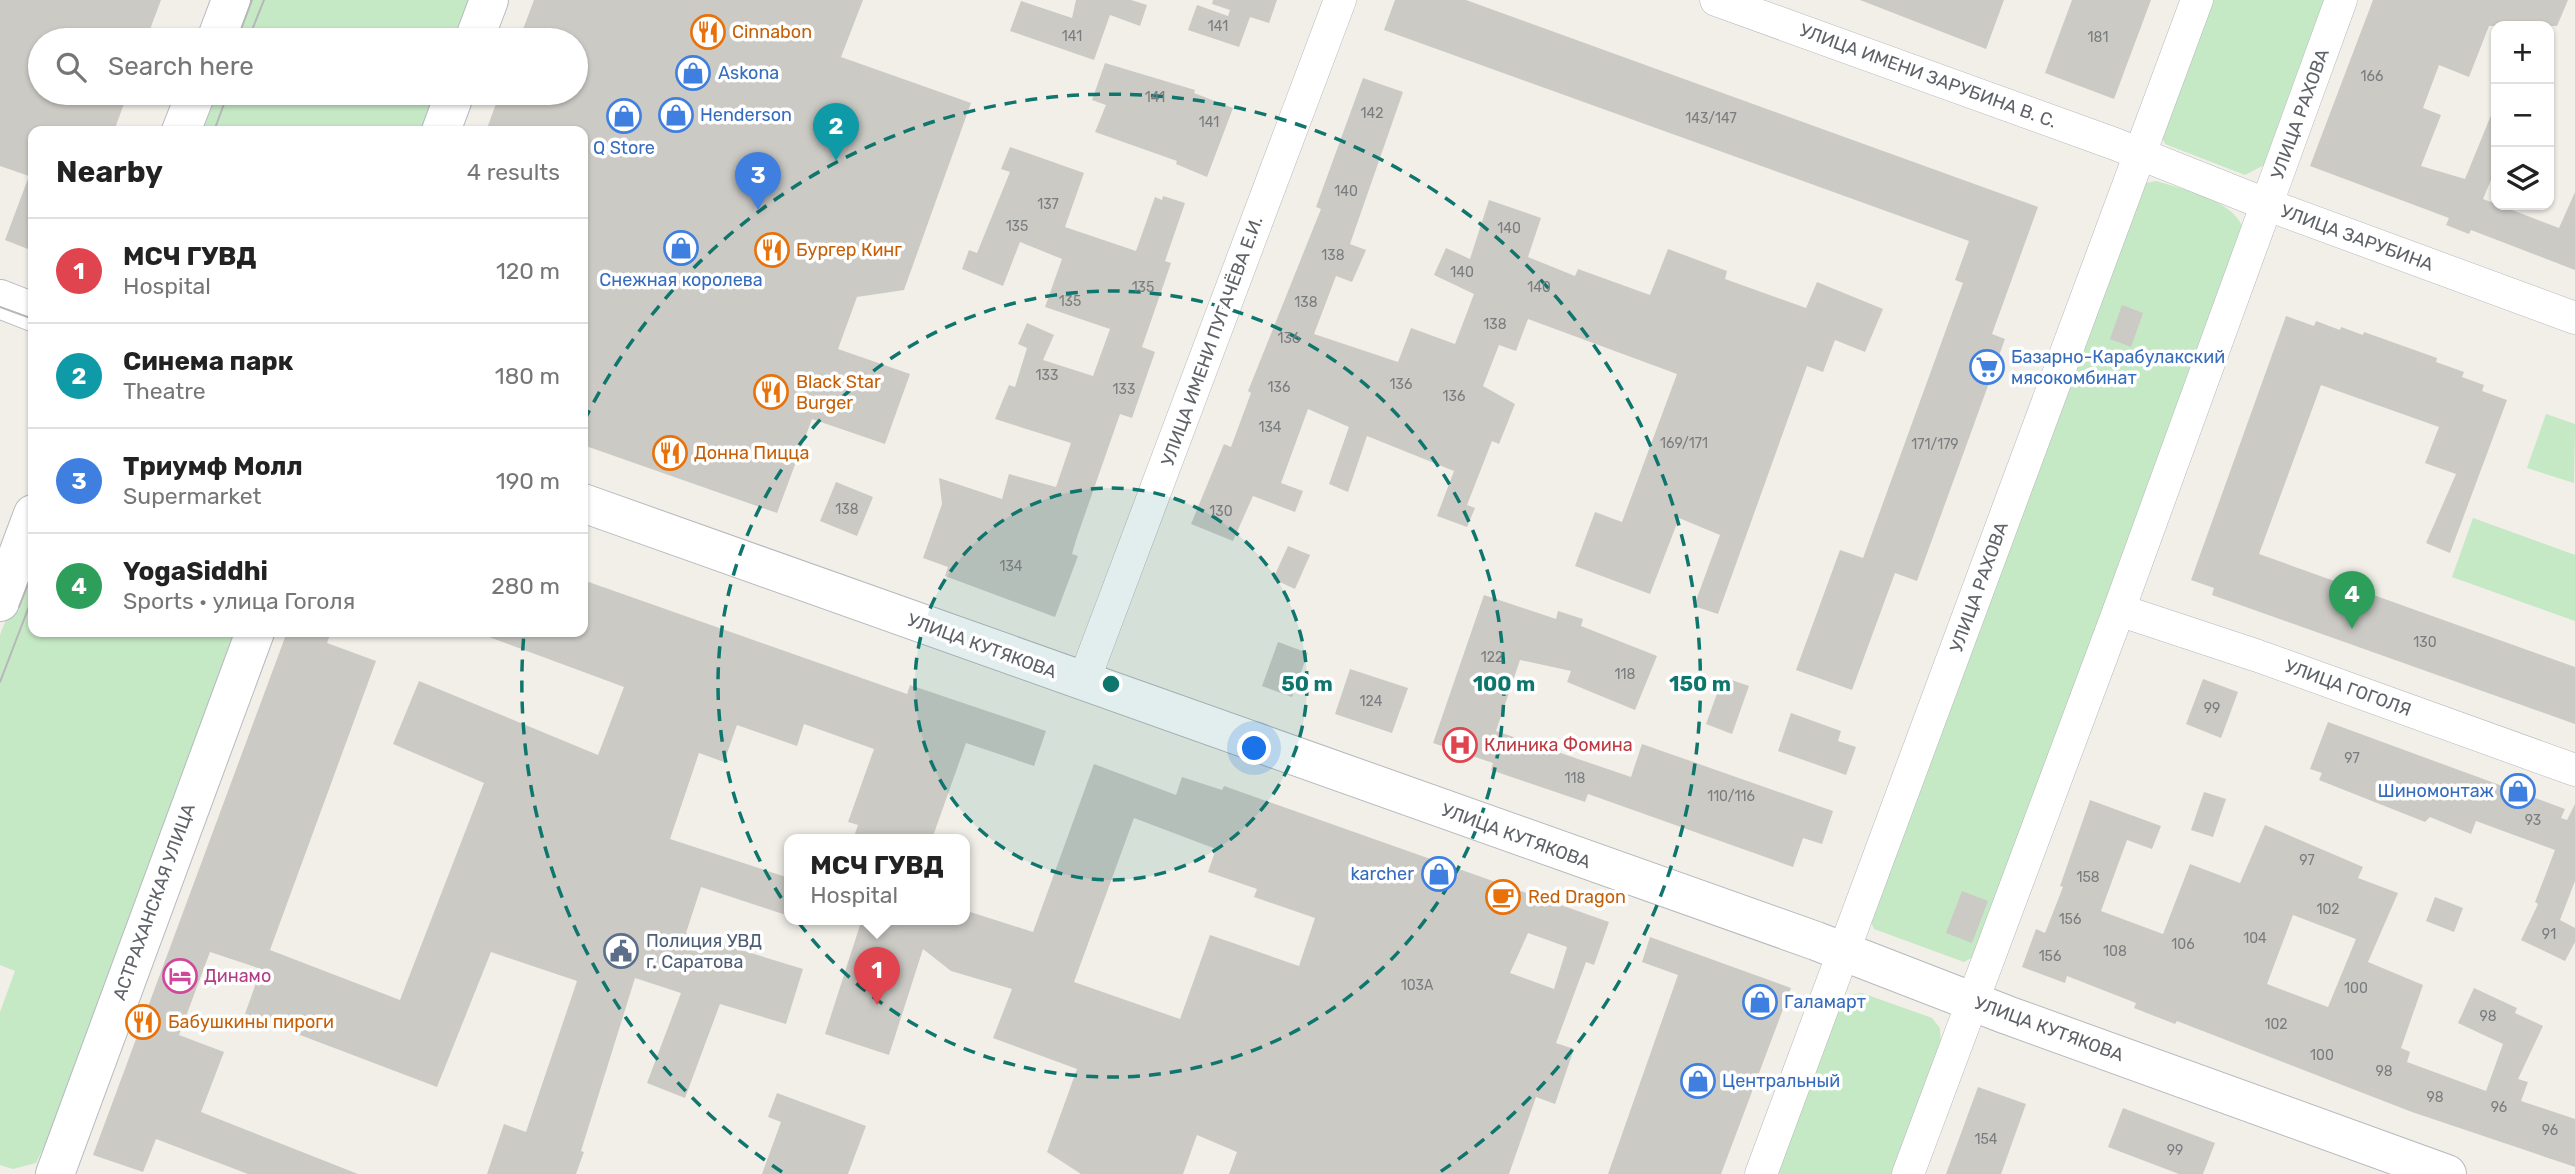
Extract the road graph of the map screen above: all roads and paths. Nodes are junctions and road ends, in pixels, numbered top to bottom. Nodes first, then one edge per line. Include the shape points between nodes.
1 (231, 0) edge
2 (489, 0) edge
3 (1340, 0) edge
4 (1716, 0) edge
5 (2197, 0) edge
6 (2341, 0) edge
7 (220, 28) edge
8 (478, 28) edge
9 (191, 105) edge
10 (451, 105) edge
11 (183, 126) edge
12 (443, 126) edge
13 (2141, 153) junction
14 (2268, 205) junction
15 (0, 299) edge
16 (28, 310) edge
17 (2575, 318) edge
18 (588, 505) edge
19 (28, 527) edge
20 (0, 602) edge
21 (2119, 610) junction
22 (253, 637) edge
23 (1083, 682) junction
24 (2575, 770) edge
25 (1844, 951) junction
26 (1973, 1002) junction
27 (55, 1174) edge
28 (1761, 1174) edge
29 (1908, 1174) edge
30 (2447, 1174) edge

1 - 7 street
2 - 8 street
3 - 23 street, УЛИЦА ИМЕНИ ПУГАЧЁВА Е.И.
4 - 13 street, УЛИЦА ИМЕНИ ЗАРУБИНА В. С.
5 - 13 street, УЛИЦА РАХОВА
6 - 14 street, УЛИЦА РАХОВА
9 - 11 street
10 - 12 street
13 - 14 street, УЛИЦА ЗАРУБИНА
13 - 25 street, УЛИЦА РАХОВА
14 - 17 street, УЛИЦА ЗАРУБИНА
14 - 21 street, УЛИЦА РАХОВА
15 - 16 street
18 - 23 street, УЛИЦА КУТЯКОВА
19 - 20 street
21 - 24 street, УЛИЦА ГОГОЛЯ
21 - 26 street, УЛИЦА РАХОВА
22 - 27 street, АСТРАХАНСКАЯ УЛИЦА
23 - 25 street, УЛИЦА КУТЯКОВА
25 - 26 street, УЛИЦА КУТЯКОВА
25 - 28 street, УЛИЦА РАХОВА
26 - 29 street, УЛИЦА РАХОВА
26 - 30 street, УЛИЦА КУТЯКОВА

